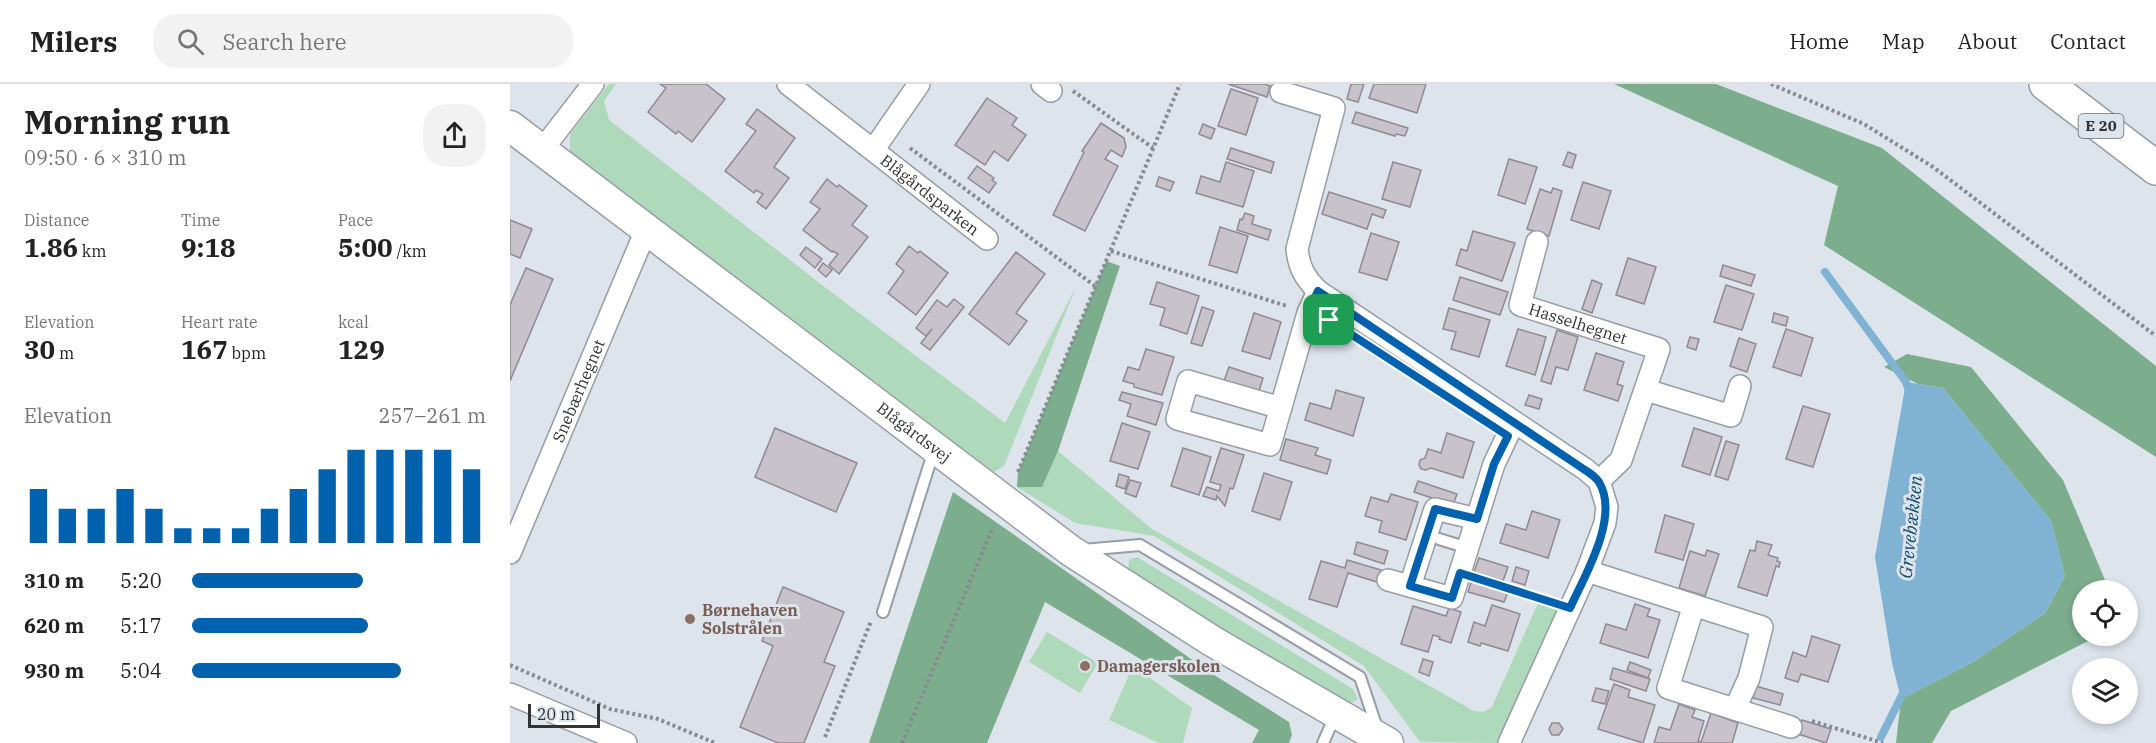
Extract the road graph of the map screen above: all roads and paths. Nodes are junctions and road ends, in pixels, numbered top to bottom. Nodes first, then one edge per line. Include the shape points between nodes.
1 (593, 84) edge
2 (788, 84) edge
3 (919, 84) edge
4 (1180, 84) edge
5 (1771, 84) edge
6 (2046, 84) edge
7 (1046, 87) edge
8 (1281, 92) dead end
9 (510, 126) edge
10 (887, 130) junction
11 (1153, 148) junction
12 (874, 149) junction
13 (542, 150) junction
14 (2156, 168) edge
15 (646, 230) junction
16 (987, 239) dead end
17 (1537, 242) dead end
18 (1111, 250) junction
19 (1095, 286) junction
20 (1318, 291) junction
21 (1308, 313) junction
22 (2156, 336) edge
23 (1740, 386) dead end
24 (1646, 390) junction
25 (1281, 408) junction
26 (1514, 422) junction
27 (935, 447) junction
28 (1018, 472) dead end
29 (1599, 482) junction
30 (1477, 519) junction
31 (993, 527) dead end
32 (1439, 539) dead end
33 (1468, 548) junction
34 (1071, 551) junction
35 (510, 553) edge
36 (1587, 571) junction
37 (1460, 573) junction
38 (1388, 580) dead end
39 (1410, 586) junction
40 (1694, 605) junction
41 (1570, 608) junction
42 (883, 612) joint
43 (510, 665) edge
44 (510, 694) edge
45 (1735, 709) junction
46 (1335, 714) junction
47 (1791, 727) joint
48 (825, 737) dead end
49 (1384, 741) edge
50 (626, 743) edge
51 (715, 743) edge
52 (902, 743) edge
53 (1323, 743) edge
54 (1509, 743) edge
55 (1883, 743) edge

1 - 13 street
2 - 12 street, Blågårdsparken
3 - 10 street, Blågårdsparken
4 - 11 path
5 - 22 path via 1864,124 1933,167
6 - 14 highway, E 20
7 - 11 path via 1063,85
8 - 20 street via 1334,108 1297,249 1298,264
9 - 13 street, Blågårdsvej
10 - 12 street, Blågårdsparken
10 - 19 path
11 - 18 path
12 - 16 street, Blågårdsparken
13 - 15 street, Blågårdsvej
15 - 27 street, Blågårdsvej
15 - 35 street, Snebærhegnet
17 - 24 street, Hasselhegnet via 1520,305 1659,349
18 - 19 path
18 - 21 path
19 - 28 path
20 - 21 street
20 - 26 street
21 - 25 street
23 - 24 street via 1731,416
24 - 29 street, Hasselhegnet via 1621,459
25 - 25 street via 1188,381 1177,419 1270,445
26 - 29 street
26 - 30 street via 1494,464
27 - 34 street, Blågårdsvej
27 - 42 lane
29 - 36 street via 1606,507 1605,523
30 - 33 street
30 - 39 street via 1435,509
31 - 52 path
32 - 33 lane
33 - 37 street
34 - 46 street, Blågårdsvej
34 - 49 lane via 1140,544 1360,677
36 - 40 street
36 - 41 street
37 - 39 street via 1452,598
37 - 41 path
38 - 39 street
40 - 45 street via 1668,688
40 - 45 street via 1762,627 1749,678
41 - 54 street
42 - 48 path via 873,616
43 - 51 path via 610,709 658,719
44 - 50 street
45 - 47 street
46 - 49 street, Blågårdsvej
46 - 53 lane
47 - 55 path via 1801,717

